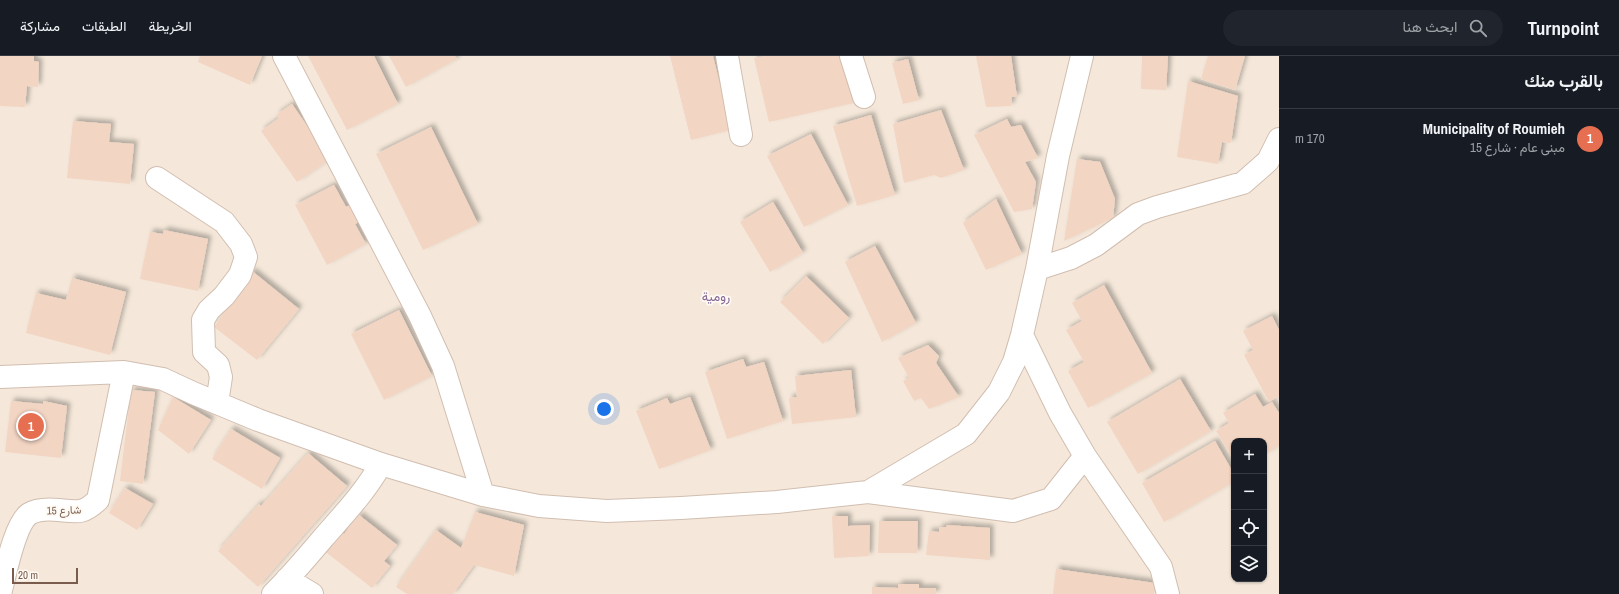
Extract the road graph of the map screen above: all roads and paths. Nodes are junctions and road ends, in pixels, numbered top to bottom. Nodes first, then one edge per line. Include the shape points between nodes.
1 (284, 56) edge
2 (726, 56) edge
3 (851, 56) edge
4 (1082, 56) edge
5 (864, 97) dead end
6 (741, 135) dead end
7 (1279, 139) edge
8 (157, 178) dead end
9 (1036, 269) junction
10 (1022, 335) junction
11 (124, 372) junction
12 (0, 377) edge
13 (217, 403) junction
14 (1085, 456) junction
15 (380, 464) junction
16 (868, 492) junction
17 (484, 494) junction
18 (280, 587) edge
19 (0, 594) edge
20 (312, 594) edge
21 (1168, 594) edge

1 - 17 street via 420,316 443,366
2 - 6 street
3 - 5 street
4 - 9 street via 1058,156
7 - 9 street via 1268,161 1243,183 1138,214 1096,245 1071,258
8 - 13 street via 224,222 241,244 246,257 240,275 203,320 204,352 218,365 221,377
9 - 10 street
10 - 14 street via 1060,413
10 - 16 street via 1014,362 999,392 966,434
11 - 12 street
11 - 13 street via 163,378
11 - 19 street, شارع 15 via 98,500 88,509 74,512 44,510 29,514 18,530
13 - 15 street
14 - 16 street via 1051,499 1014,512
14 - 21 street via 1161,567
15 - 17 street
15 - 18 street via 357,499
16 - 17 street via 770,502 607,511 539,506
18 - 20 street

